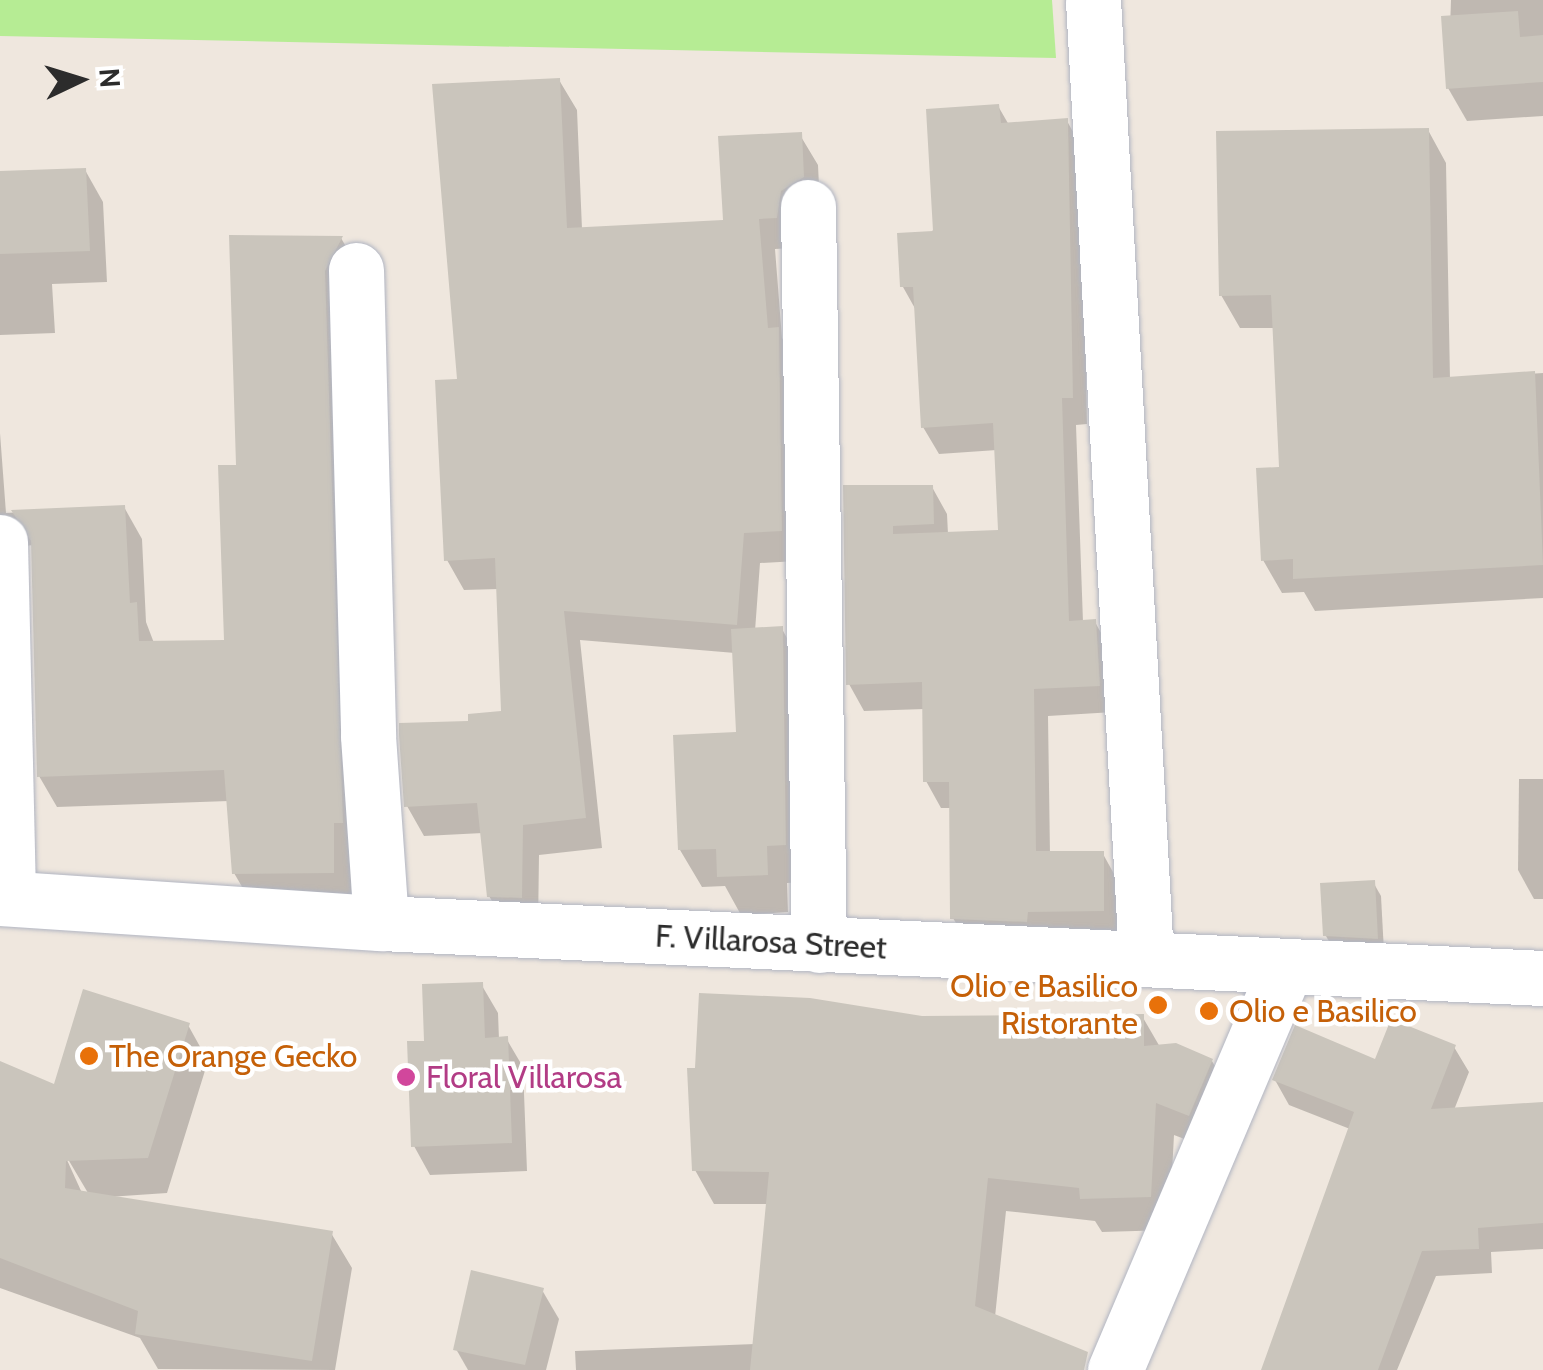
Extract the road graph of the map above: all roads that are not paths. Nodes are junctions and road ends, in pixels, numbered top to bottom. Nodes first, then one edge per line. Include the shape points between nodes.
1 (1092, 0) edge
2 (808, 207) dead end
3 (356, 270) dead end
4 (0, 542) edge
5 (4, 898) edge
6 (381, 923) junction
7 (819, 945) junction
8 (1146, 956) junction
9 (1284, 970) junction
10 (1543, 978) edge
11 (1115, 1370) edge

1 - 8 street
2 - 7 street
3 - 6 street via 368,718
4 - 5 street
5 - 6 street, F. Villarosa Street
6 - 7 street, F. Villarosa Street
7 - 8 street, F. Villarosa Street
8 - 9 street, F. Villarosa Street
9 - 10 street, F. Villarosa Street
9 - 11 street

